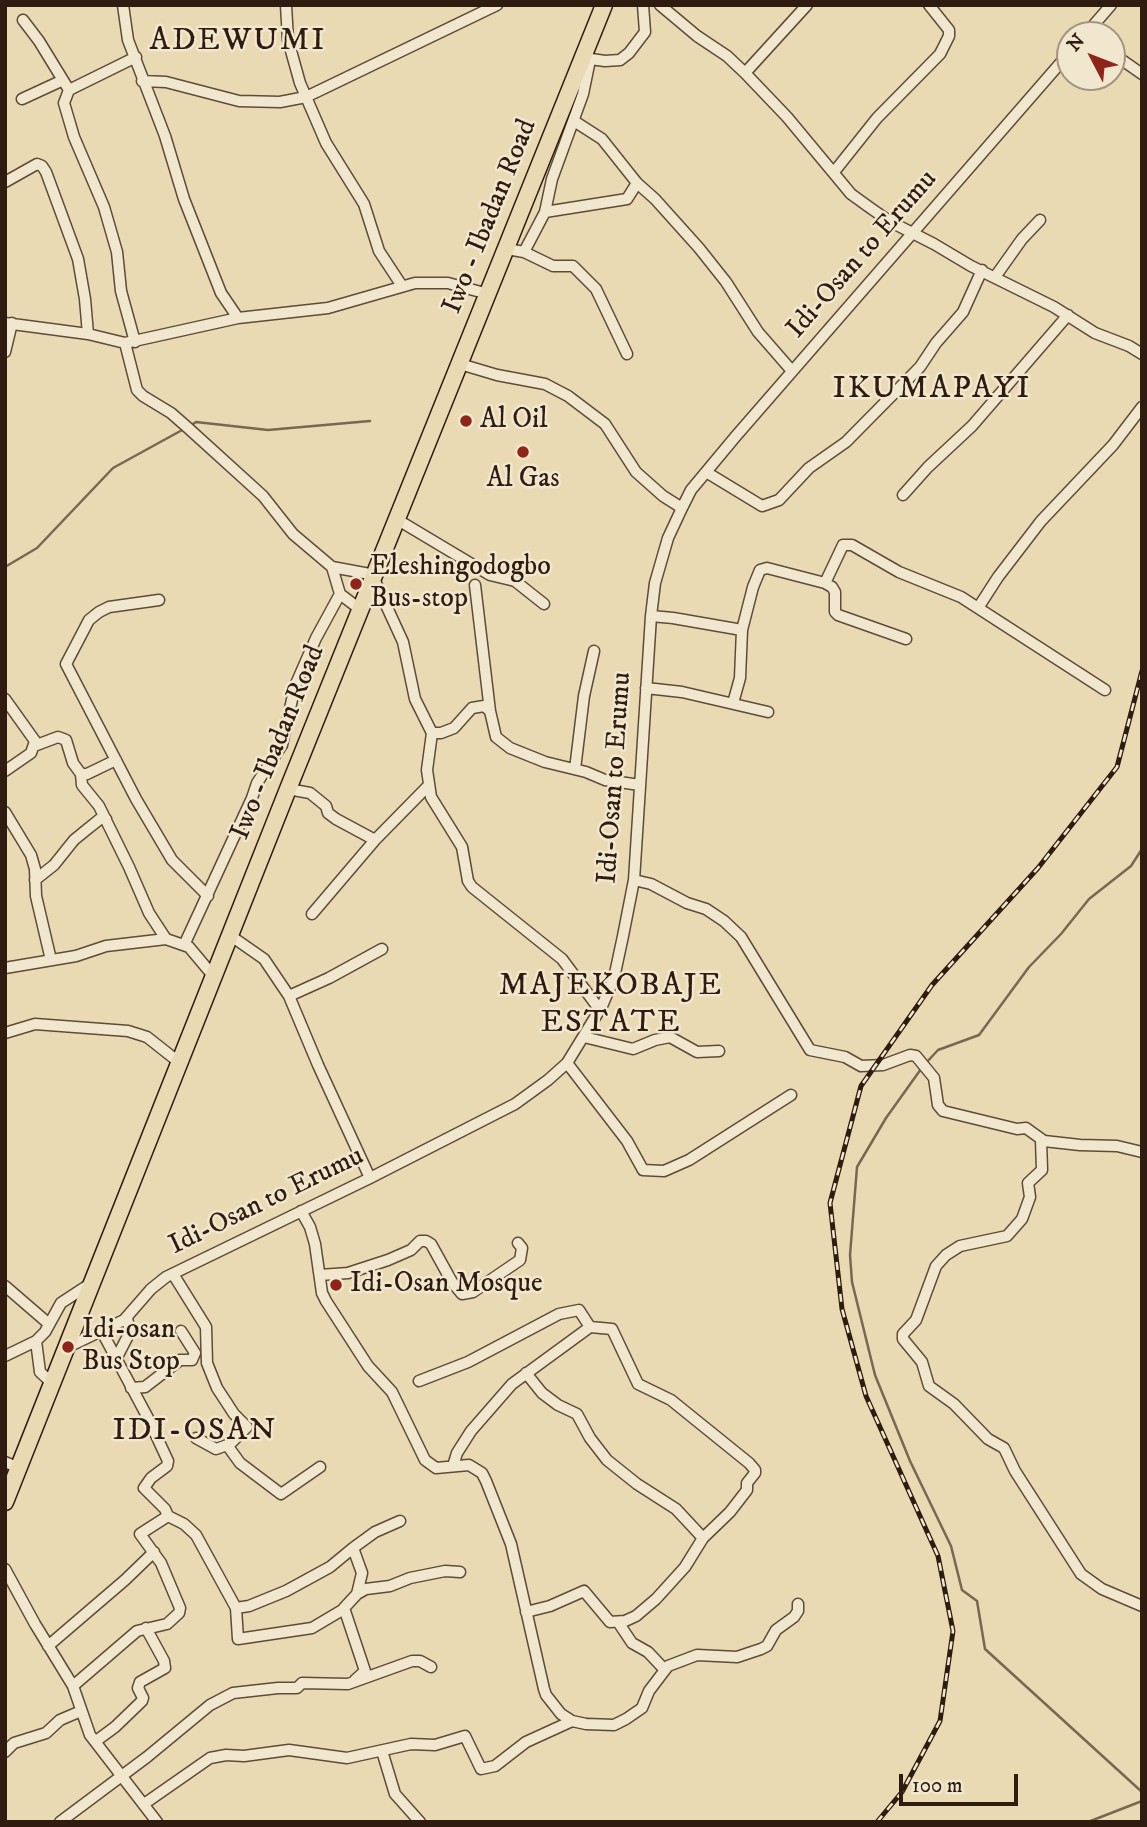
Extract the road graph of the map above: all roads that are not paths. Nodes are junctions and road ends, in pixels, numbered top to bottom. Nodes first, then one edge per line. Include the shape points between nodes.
1 (123, 5) edge
2 (286, 5) edge
3 (497, 5) edge
4 (604, 5) edge
5 (643, 5) edge
6 (660, 5) edge
7 (807, 5) edge
8 (929, 5) edge
9 (1111, 5) edge
10 (23, 20) dead end
11 (1097, 21) edge
12 (136, 57) junction
13 (586, 59) junction
14 (1126, 63) edge
15 (1056, 67) edge
16 (745, 73) junction
17 (1142, 74) edge
18 (61, 81) junction
19 (142, 81) junction
20 (69, 90) junction
21 (306, 97) junction
22 (22, 99) dead end
23 (574, 121) junction
24 (834, 172) junction
25 (5, 182) edge
26 (637, 183) junction
27 (545, 212) junction
28 (1040, 220) dead end
29 (914, 233) junction
30 (507, 250) junction
31 (524, 252) junction
32 (982, 270) junction
33 (995, 277) junction
34 (402, 286) junction
35 (488, 294) junction
36 (1068, 315) junction
37 (238, 318) junction
38 (9, 323) edge
39 (89, 334) junction
40 (130, 343) junction
41 (5, 352) edge
42 (627, 354) dead end
43 (1142, 354) edge
44 (460, 364) junction
45 (792, 371) junction
46 (1142, 407) edge
47 (706, 472) junction
48 (903, 495) dead end
49 (682, 508) junction
50 (398, 520) junction
51 (332, 567) junction
52 (375, 577) junction
53 (825, 583) junction
54 (475, 585) dead end
55 (340, 594) junction
56 (159, 600) dead end
57 (544, 604) dead end
58 (978, 608) junction
59 (361, 610) junction
60 (650, 616) junction
61 (742, 630) junction
62 (906, 639) dead end
63 (594, 651) dead end
64 (646, 688) junction
65 (1105, 690) dead end
66 (5, 699) edge
67 (733, 703) junction
68 (490, 711) junction
69 (768, 712) dead end
70 (432, 733) junction
71 (34, 746) junction
72 (116, 760) junction
73 (575, 769) junction
74 (5, 772) edge
75 (81, 774) junction
76 (640, 785) junction
77 (428, 786) junction
78 (288, 789) junction
79 (5, 813) edge
80 (106, 819) junction
81 (375, 840) junction
82 (35, 880) junction
83 (634, 880) junction
84 (208, 896) junction
85 (312, 914) dead end
86 (231, 936) junction
87 (166, 939) junction
88 (185, 943) junction
89 (382, 949) dead end
90 (51, 960) junction
91 (5, 968) edge
92 (215, 978) junction
93 (289, 996) junction
94 (600, 1010) junction
95 (5, 1033) edge
96 (584, 1037) junction
97 (719, 1051) dead end
98 (180, 1063) junction
99 (567, 1063) junction
100 (791, 1095) dead end
101 (1041, 1140) junction
102 (1142, 1152) edge
103 (370, 1178) junction
104 (301, 1211) junction
105 (518, 1243) dead end
106 (173, 1273) junction
107 (320, 1275) junction
108 (93, 1283) junction
109 (5, 1286) edge
110 (127, 1318) junction
111 (49, 1324) junction
112 (590, 1326) junction
113 (101, 1330) junction
114 (180, 1331) dead end
115 (36, 1341) junction
116 (68, 1347) junction
117 (5, 1356) edge
118 (116, 1359) junction
119 (526, 1373) junction
120 (419, 1381) dead end
121 (53, 1384) junction
122 (131, 1388) junction
123 (196, 1438) dead end
124 (227, 1445) junction
125 (12, 1465) edge
126 (453, 1466) junction
127 (320, 1467) dead end
128 (5, 1502) edge
129 (168, 1516) junction
130 (400, 1521) dead end
131 (703, 1538) junction
132 (353, 1548) junction
133 (155, 1552) junction
134 (5, 1569) edge
135 (460, 1572) dead end
136 (358, 1594) junction
137 (798, 1604) dead end
138 (1142, 1605) edge
139 (236, 1608) junction
140 (344, 1609) junction
141 (526, 1612) junction
142 (618, 1622) junction
143 (146, 1628) junction
144 (48, 1646) junction
145 (431, 1667) dead end
146 (664, 1669) junction
147 (348, 1684) junction
148 (73, 1686) junction
149 (81, 1711) junction
150 (565, 1720) junction
151 (96, 1741) junction
152 (382, 1751) junction
153 (5, 1752) edge
154 (120, 1776) junction
155 (144, 1804) junction
156 (61, 1822) edge
157 (157, 1822) edge
158 (420, 1822) edge

1 - 12 street via 128,40
2 - 21 street via 288,40
3 - 21 street
4 - 13 main road, Iwo - Ibadan Road
5 - 13 street via 645,32 629,53 620,60
6 - 16 street
7 - 16 street
8 - 24 street via 949,30 947,42
9 - 11 street
10 - 18 street
12 - 19 street
12 - 20 street
13 - 23 street
13 - 30 main road, Iwo - Ibadan Road
14 - 17 street
15 - 29 street, Idi-Osan to Erumu
16 - 24 street
18 - 20 street
18 - 22 street
19 - 21 street via 166,82 239,102
19 - 37 street via 221,293
20 - 40 street via 64,103 74,137 104,207 117,252
21 - 34 street via 326,143 364,204 379,251
23 - 26 street via 602,139
23 - 27 street
24 - 29 street via 851,194 889,222
25 - 39 street via 37,164 43,166 78,258
26 - 27 street via 627,199
26 - 45 street via 699,248 758,332
27 - 31 street
28 - 33 street
29 - 32 street
29 - 45 street, Idi-Osan to Erumu
30 - 31 street
30 - 35 main road, Iwo - Ibadan Road
31 - 42 street via 553,266 573,266 582,274 596,289
32 - 33 street
32 - 47 street via 963,312 920,368 779,500 762,506
33 - 36 street
34 - 35 street via 440,282
34 - 37 street via 328,307
35 - 44 main road, Iwo - Ibadan Road
36 - 43 street
36 - 48 street via 972,426
37 - 40 street
38 - 39 street
38 - 41 street
39 - 40 street
40 - 51 street via 137,390 216,453 263,496 293,534
44 - 49 street via 545,384 568,396 606,424 636,472
44 - 50 main road, Iwo - Ibadan Road
45 - 47 street, Idi-Osan to Erumu
46 - 58 street via 1041,521
47 - 49 street, Idi-Osan to Erumu
49 - 60 street, Idi-Osan to Erumu via 668,538
50 - 52 main road, Iwo - Ibadan Road
50 - 57 street via 490,575 515,581
51 - 52 street
51 - 55 street
52 - 59 main road, Iwo - Ibadan Road
52 - 70 street via 403,642 415,699
53 - 58 street via 846,543
53 - 61 street via 761,570
53 - 62 street via 835,592 838,615
54 - 68 street
55 - 59 street
55 - 84 street via 295,687 282,744 257,783
56 - 72 street via 99,612 89,620 66,660
58 - 65 street
59 - 78 main road, Iwo - Ibadan Road
60 - 61 street
60 - 64 street, Idi-Osan to Erumu
61 - 67 street via 740,678
63 - 73 street
64 - 67 street
64 - 76 street, Idi-Osan to Erumu
66 - 71 street via 32,735
67 - 69 street
68 - 70 street via 475,706 454,728
68 - 73 street via 494,733 501,742 545,762
70 - 77 street
71 - 74 street
71 - 75 street via 63,737
72 - 75 street
72 - 84 street via 172,860
73 - 76 street via 605,780
75 - 80 street via 82,785
76 - 83 street, Idi-Osan to Erumu
77 - 81 street
77 - 94 street via 430,797 462,847 472,887 562,959
78 - 81 street via 310,793 336,820
78 - 86 main road, Iwo - Ibadan Road
79 - 82 street via 28,847
80 - 82 street via 74,840
80 - 87 street via 149,913
81 - 85 street
82 - 90 street
83 - 94 street, Idi-Osan to Erumu via 614,978
83 - 101 street via 724,920 741,937 810,1050 845,1057 861,1066 916,1056 934,1078 943,1111 1026,1128
84 - 88 street
86 - 92 main road, Iwo - Ibadan Road
86 - 93 street via 264,959
87 - 88 street
87 - 90 street via 106,946
88 - 92 street
89 - 93 street
90 - 91 street
92 - 98 main road, Iwo - Ibadan Road
93 - 103 street
94 - 96 street, Idi-Osan to Erumu
95 - 98 street via 35,1024 128,1031 147,1037
96 - 97 street via 633,1049 670,1037 698,1052
96 - 99 street, Idi-Osan to Erumu
98 - 108 main road, Iwo - Ibadan Road
99 - 100 street via 627,1141 643,1170 664,1171 690,1160
99 - 103 street, Idi-Osan to Erumu via 515,1104
101 - 102 street
101 - 138 street via 1042,1171 1028,1183 1030,1197 1022,1219 1007,1236 960,1246 946,1255 936,1266 916,1320 903,1339 922,1362 929,1386 1004,1448 1081,1574 1102,1589
103 - 104 street, Idi-Osan to Erumu
104 - 106 street, Idi-Osan to Erumu
104 - 107 street via 313,1236
105 - 107 street via 520,1260 473,1292 462,1294 426,1241 348,1273
106 - 110 street, Idi-Osan to Erumu via 151,1289
106 - 124 street via 206,1327 207,1363 217,1388 247,1427
107 - 126 street via 326,1301 368,1366 392,1392 425,1460 436,1468
108 - 111 street via 61,1303
108 - 116 main road, Iwo - Ibadan Road
109 - 111 street
110 - 113 street, Idi-Osan to Erumu
110 - 118 street via 130,1332
111 - 115 street
112 - 119 street
112 - 120 street via 579,1310 559,1314 468,1362
112 - 131 street via 612,1329 638,1384 671,1400 755,1470 747,1490
113 - 116 street, Idi-Osan to Erumu
113 - 118 street
114 - 122 street via 195,1353 192,1360 180,1360 145,1387
115 - 117 street
115 - 121 street via 40,1372
116 - 121 main road, Iwo - Ibadan Road
118 - 122 street
119 - 126 street via 471,1431
119 - 131 street via 542,1393 577,1414 607,1460 676,1509
121 - 125 main road, Iwo - Ibadan Road
122 - 129 street via 168,1461 144,1488
123 - 124 street via 216,1448
124 - 127 street via 240,1463 281,1494
125 - 128 main road, Iwo - Ibadan Road
126 - 141 street via 476,1468 486,1481 511,1544
129 - 133 street via 140,1534
129 - 139 street via 196,1535
130 - 132 street
131 - 142 street via 656,1599 636,1616
132 - 136 street via 362,1573
132 - 139 street via 330,1567 286,1591
133 - 143 street via 180,1608 167,1624
133 - 144 street
134 - 144 street
135 - 136 street via 410,1578
136 - 140 street
137 - 146 street via 794,1618 776,1630 761,1649 737,1657 697,1655
139 - 140 street via 238,1639 312,1628
140 - 147 street via 365,1671
141 - 142 street via 584,1591 610,1622
141 - 150 street via 546,1695
142 - 146 street via 632,1643
143 - 148 street
143 - 151 street via 165,1668 140,1682 142,1701
144 - 148 street
145 - 147 street via 412,1661
146 - 150 street via 642,1708 626,1719 614,1725
147 - 154 street via 302,1683 297,1688 233,1693 210,1705
148 - 149 street
149 - 151 street
149 - 153 street via 60,1720 46,1733 14,1743
150 - 152 street via 495,1766 481,1769 465,1737
151 - 154 street
152 - 155 street via 346,1758 289,1750 210,1758
152 - 158 street via 395,1794
154 - 155 street
154 - 156 street
155 - 157 street

